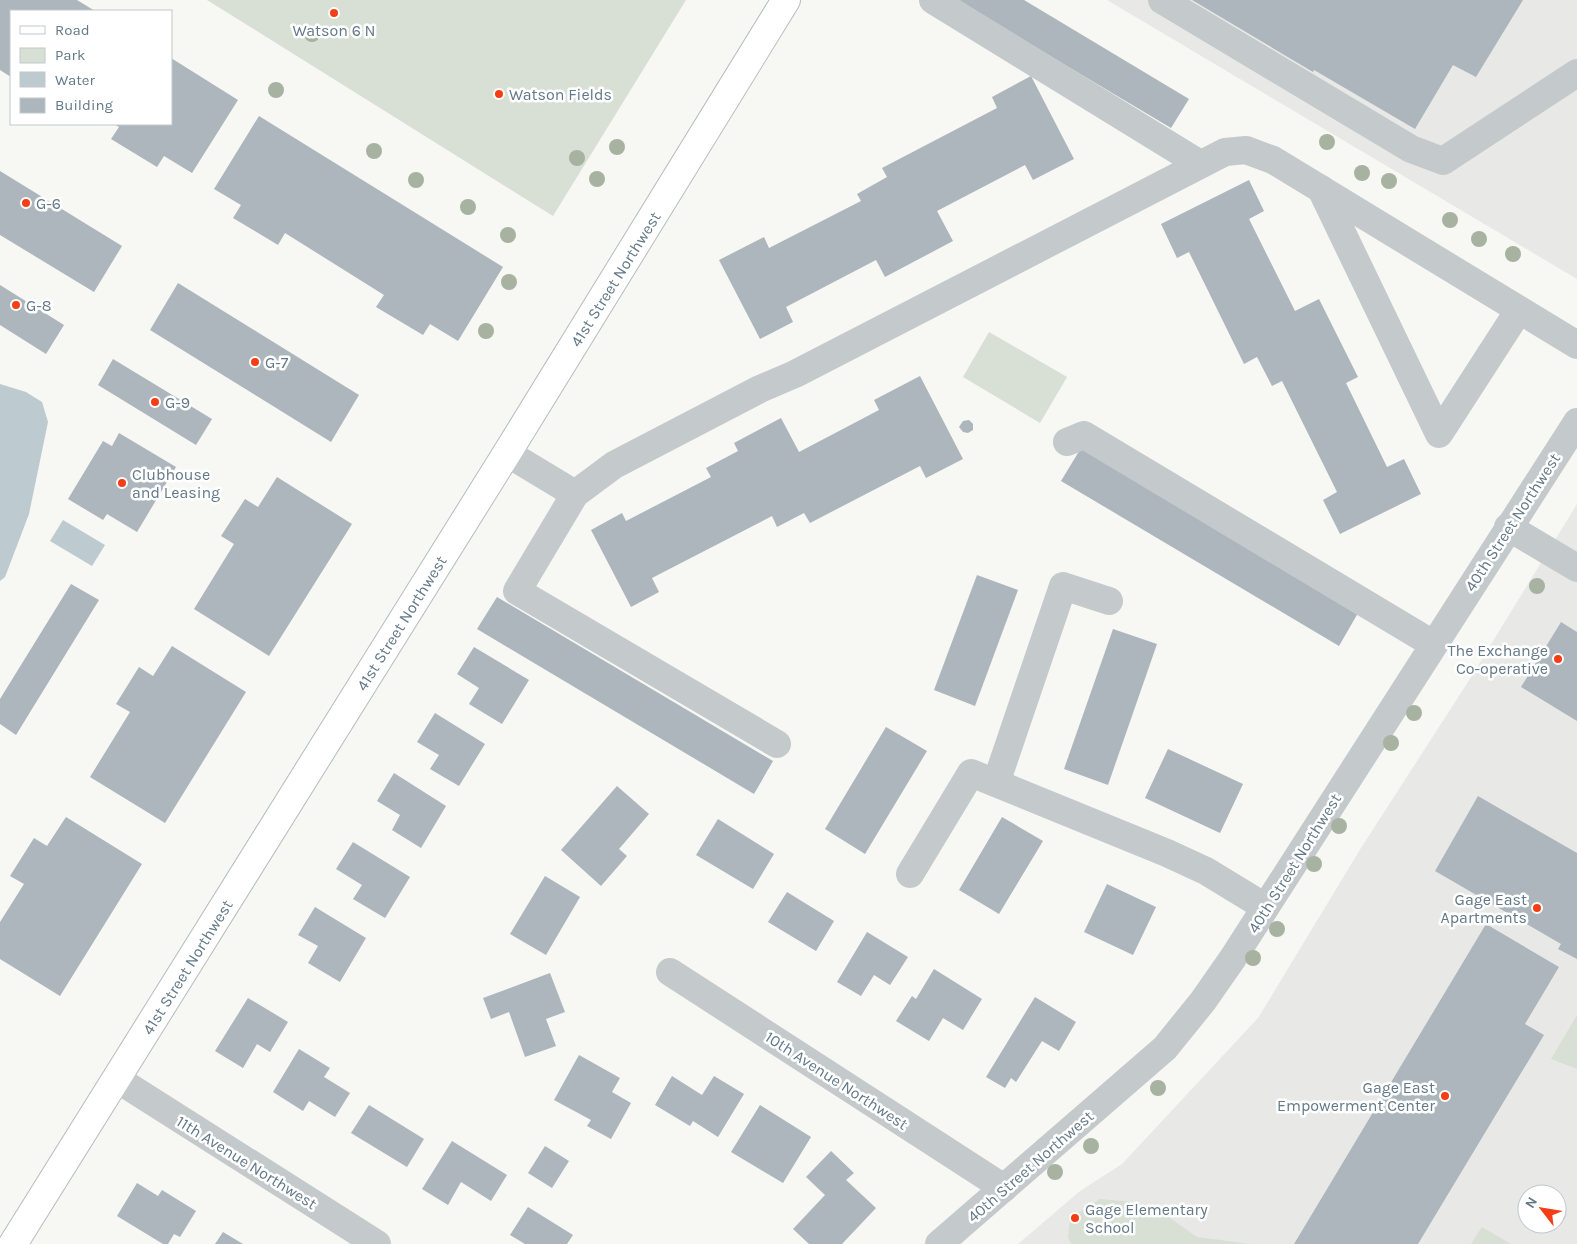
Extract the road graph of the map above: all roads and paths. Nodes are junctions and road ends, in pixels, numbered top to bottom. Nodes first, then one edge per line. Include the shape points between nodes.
1 (786, 0) edge
2 (933, 0) edge
3 (1162, 0) edge
4 (1577, 74) edge
5 (1200, 164) junction
6 (1320, 189) junction
7 (1519, 310) junction
8 (1577, 346) edge
9 (1577, 422) edge
10 (1067, 442) dead end
11 (507, 453) junction
12 (575, 494) junction
13 (1508, 527) junction
14 (1577, 568) edge
15 (1109, 601) dead end
16 (1434, 644) junction
17 (777, 744) dead end
18 (996, 783) junction
19 (910, 874) dead end
20 (1265, 907) junction
21 (670, 972) dead end
22 (117, 1079) junction
23 (1004, 1188) junction
24 (13, 1244) edge
25 (377, 1244) edge
26 (939, 1244) edge

1 - 11 main road, 41st Street Northwest
2 - 5 street
3 - 4 street via 1411,149 1443,161
5 - 6 street via 1225,152 1246,150 1273,160
5 - 12 street via 614,465
6 - 7 street
6 - 7 street via 1438,434
7 - 8 street
9 - 13 street, 40th Street Northwest
10 - 16 street via 1084,435
11 - 12 street
11 - 22 main road, 41st Street Northwest
12 - 17 street via 517,590
13 - 14 street
13 - 16 street, 40th Street Northwest
15 - 18 street via 1063,586
16 - 20 street, 40th Street Northwest
18 - 19 street via 971,772
18 - 20 street via 1206,871
20 - 23 street, 40th Street Northwest via 1234,958 1165,1048
21 - 23 street, 10th Avenue Northwest
22 - 24 main road, 41st Street Northwest
22 - 25 street, 11th Avenue Northwest
23 - 26 street, 40th Street Northwest

